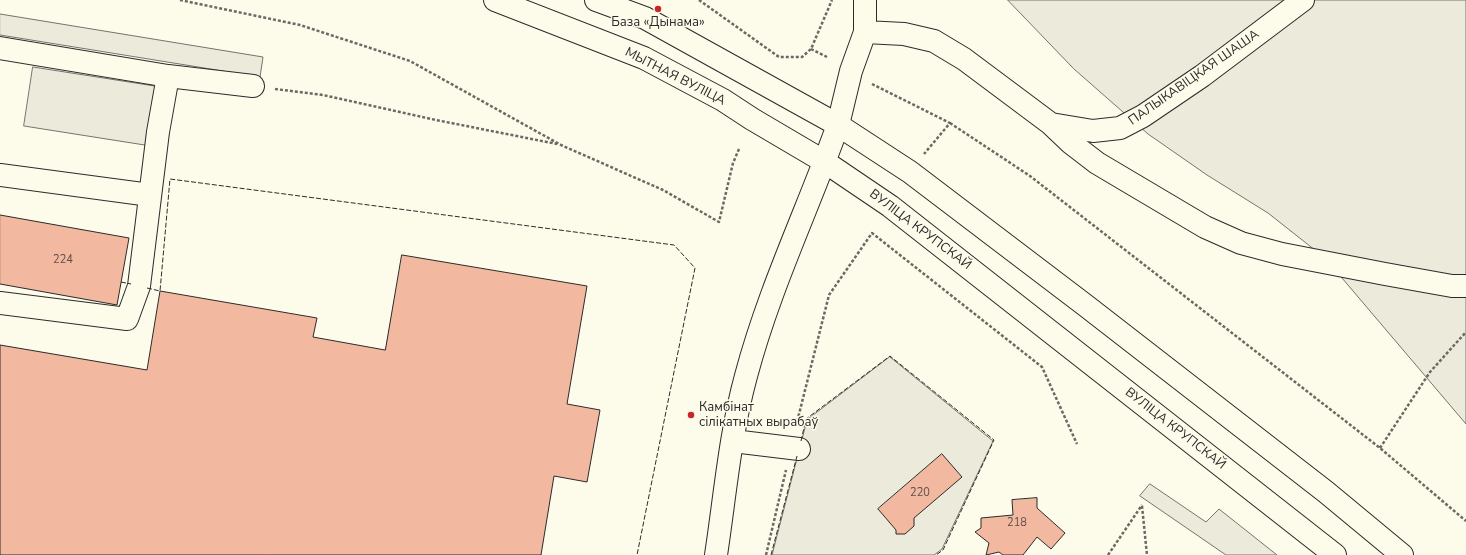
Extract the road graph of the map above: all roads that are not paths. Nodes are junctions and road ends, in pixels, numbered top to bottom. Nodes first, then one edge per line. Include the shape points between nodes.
1 (495, 0) edge
2 (596, 0) edge
3 (865, 0) edge
4 (1303, 0) edge
5 (865, 32) junction
6 (0, 48) edge
7 (168, 76) junction
8 (253, 86) road end
9 (1051, 124) junction
10 (838, 125) junction
11 (825, 162) junction
12 (0, 175) edge
13 (150, 195) junction
14 (1466, 286) edge
15 (0, 303) edge
16 (733, 441) junction
17 (795, 448) road end
18 (716, 555) edge
19 (1335, 555) edge
20 (1402, 555) edge

1 - 11 main road, МЫТНАЯ ВУЛІЦА via 644,58 723,100
2 - 10 main road via 645,18
3 - 5 main road
4 - 9 main road, ПАЛЫКАВІЦКАЯ ШАША via 1195,80 1143,116 1120,128 1093,131
5 - 9 main road, ПАЛЫКАВІЦКАЯ ШАША via 904,34 934,41 964,59
5 - 10 main road via 851,71
6 - 7 main road
7 - 8 main road
7 - 13 main road
9 - 14 main road via 1097,163 1206,227 1241,243 1282,254 1385,274 1452,286
10 - 11 main road
10 - 20 main road via 910,172 1030,263 1326,492
11 - 16 main road via 790,244 746,376
11 - 19 main road, ВУЛІЦА КРУПСКАЙ via 897,210
12 - 13 main road
13 - 15 main road via 139,286 127,318
16 - 17 main road
16 - 18 main road

